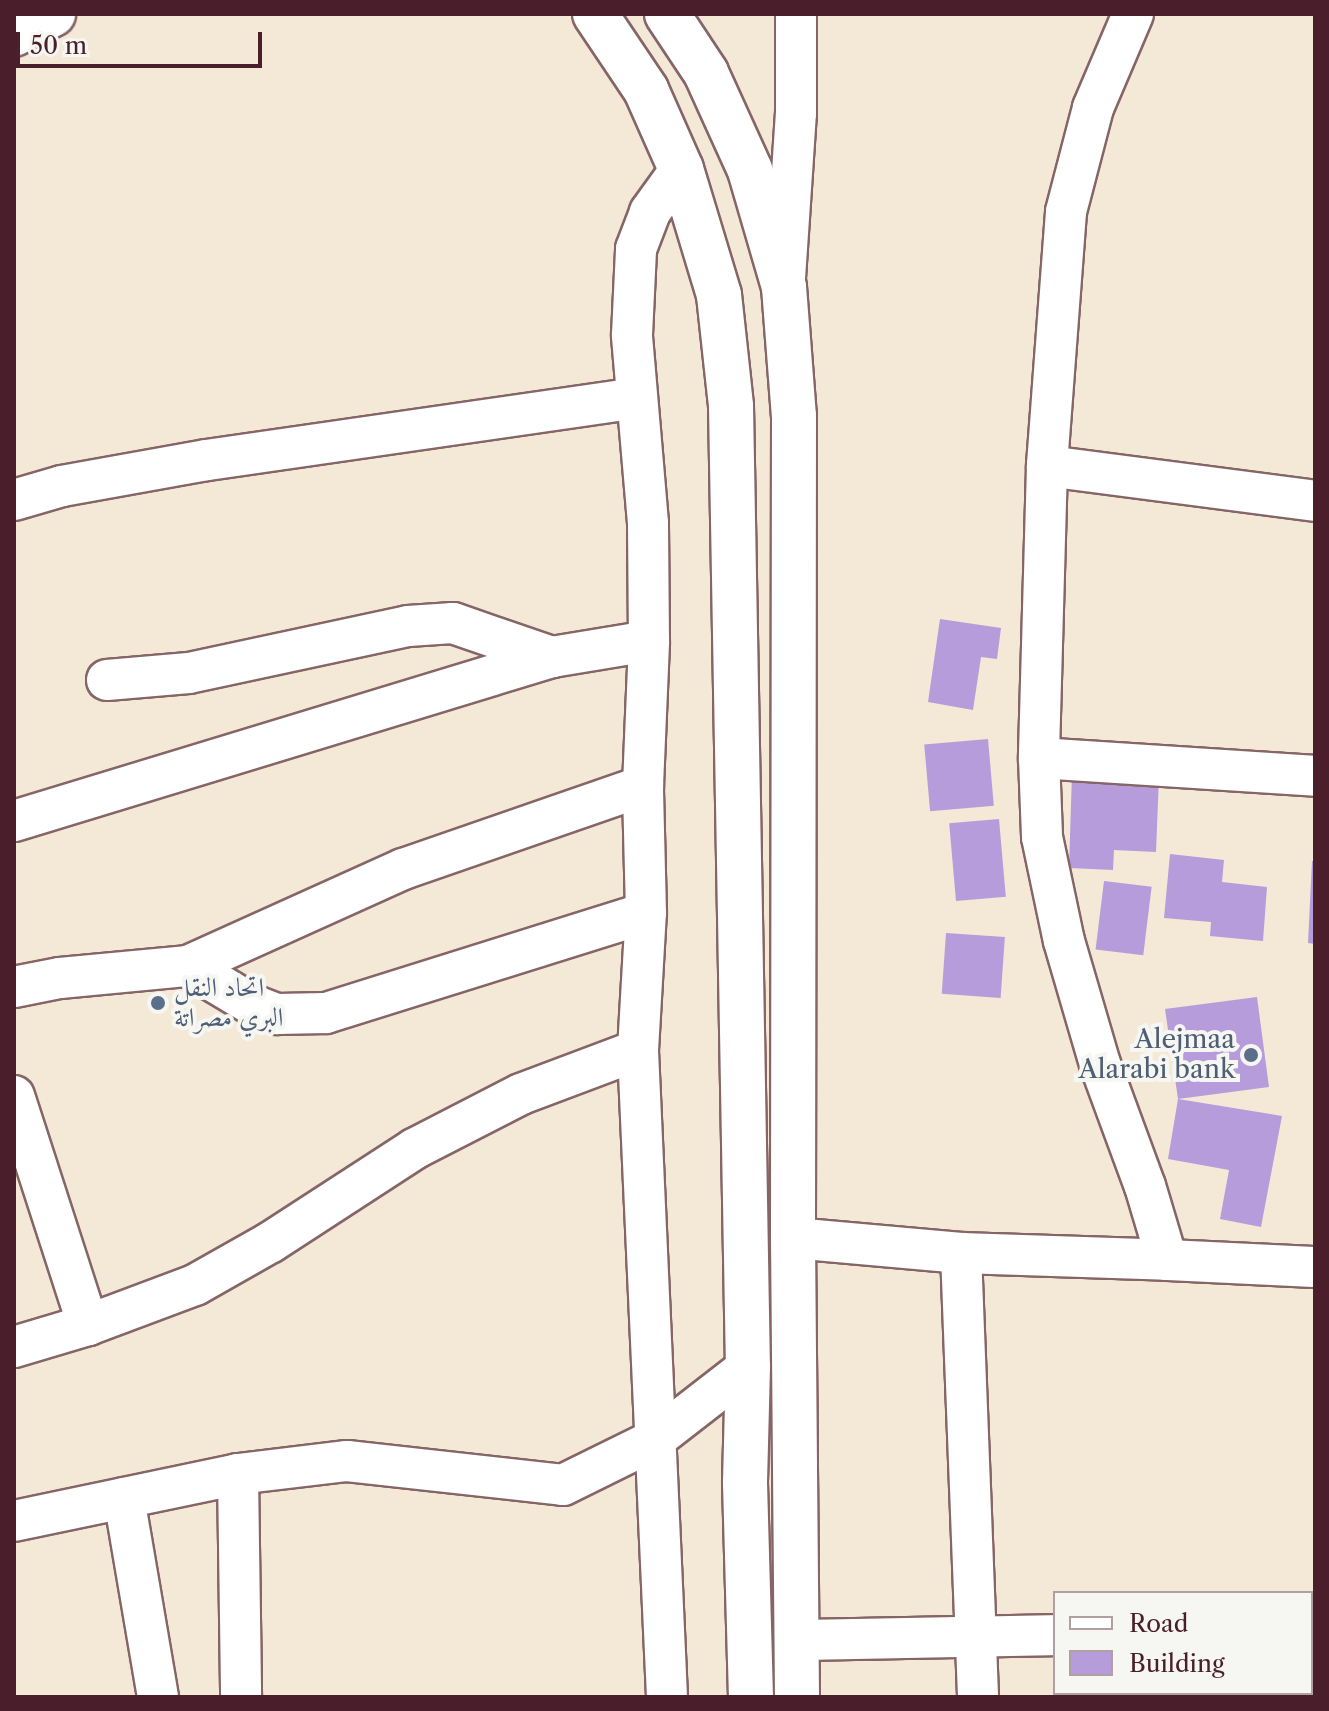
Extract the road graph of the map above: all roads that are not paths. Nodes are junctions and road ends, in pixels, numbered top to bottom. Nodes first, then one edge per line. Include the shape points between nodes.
1 (53, 14) edge
2 (595, 14) edge
3 (667, 14) edge
4 (796, 14) edge
5 (1133, 14) edge
6 (14, 34) edge
7 (681, 169) junction
8 (784, 287) junction
9 (636, 398) junction
10 (1047, 466) junction
11 (14, 500) edge
12 (1315, 501) edge
13 (649, 641) junction
14 (552, 657) junction
15 (107, 680) dead end
16 (1039, 758) junction
17 (1315, 776) edge
18 (643, 786) junction
19 (14, 821) edge
20 (646, 913) junction
21 (188, 966) junction
22 (14, 987) edge
23 (638, 1050) junction
24 (14, 1096) edge
25 (793, 1238) junction
26 (961, 1253) junction
27 (1167, 1260) junction
28 (1315, 1267) edge
29 (88, 1325) junction
30 (14, 1347) edge
31 (748, 1367) junction
32 (654, 1440) junction
33 (238, 1474) junction
34 (124, 1498) junction
35 (14, 1521) edge
36 (976, 1635) junction
37 (1053, 1635) edge
38 (797, 1640) junction
39 (158, 1697) edge
40 (241, 1697) edge
41 (667, 1697) edge
42 (751, 1697) edge
43 (797, 1697) edge
44 (978, 1697) edge

1 - 6 main road
2 - 7 main road via 646,90
3 - 8 main road via 706,73 750,170
4 - 8 street via 796,113
5 - 10 street via 1093,108 1066,212
7 - 9 street via 650,212 636,249
7 - 31 main road via 719,295 731,406
8 - 25 main road via 794,416
9 - 11 street via 207,460
9 - 13 street via 648,523
10 - 12 street
10 - 16 street
13 - 14 street
13 - 18 street
14 - 15 street via 453,623 408,626 189,673
14 - 19 street
16 - 17 street
16 - 27 street via 1042,837 1064,941
18 - 20 street
18 - 21 street via 403,869
20 - 21 street via 326,1013 277,1014
20 - 23 street
21 - 22 street
23 - 29 street via 521,1094 414,1149 195,1285
23 - 32 street
24 - 29 street
25 - 26 street
25 - 38 main road
26 - 27 street
26 - 36 street
27 - 28 street
29 - 30 street
31 - 32 street
31 - 42 main road via 745,1483
32 - 33 street via 563,1485 347,1461
32 - 41 street
33 - 34 street
33 - 40 street
34 - 35 street
34 - 39 street
36 - 37 street
36 - 38 street
36 - 44 street
38 - 43 main road

